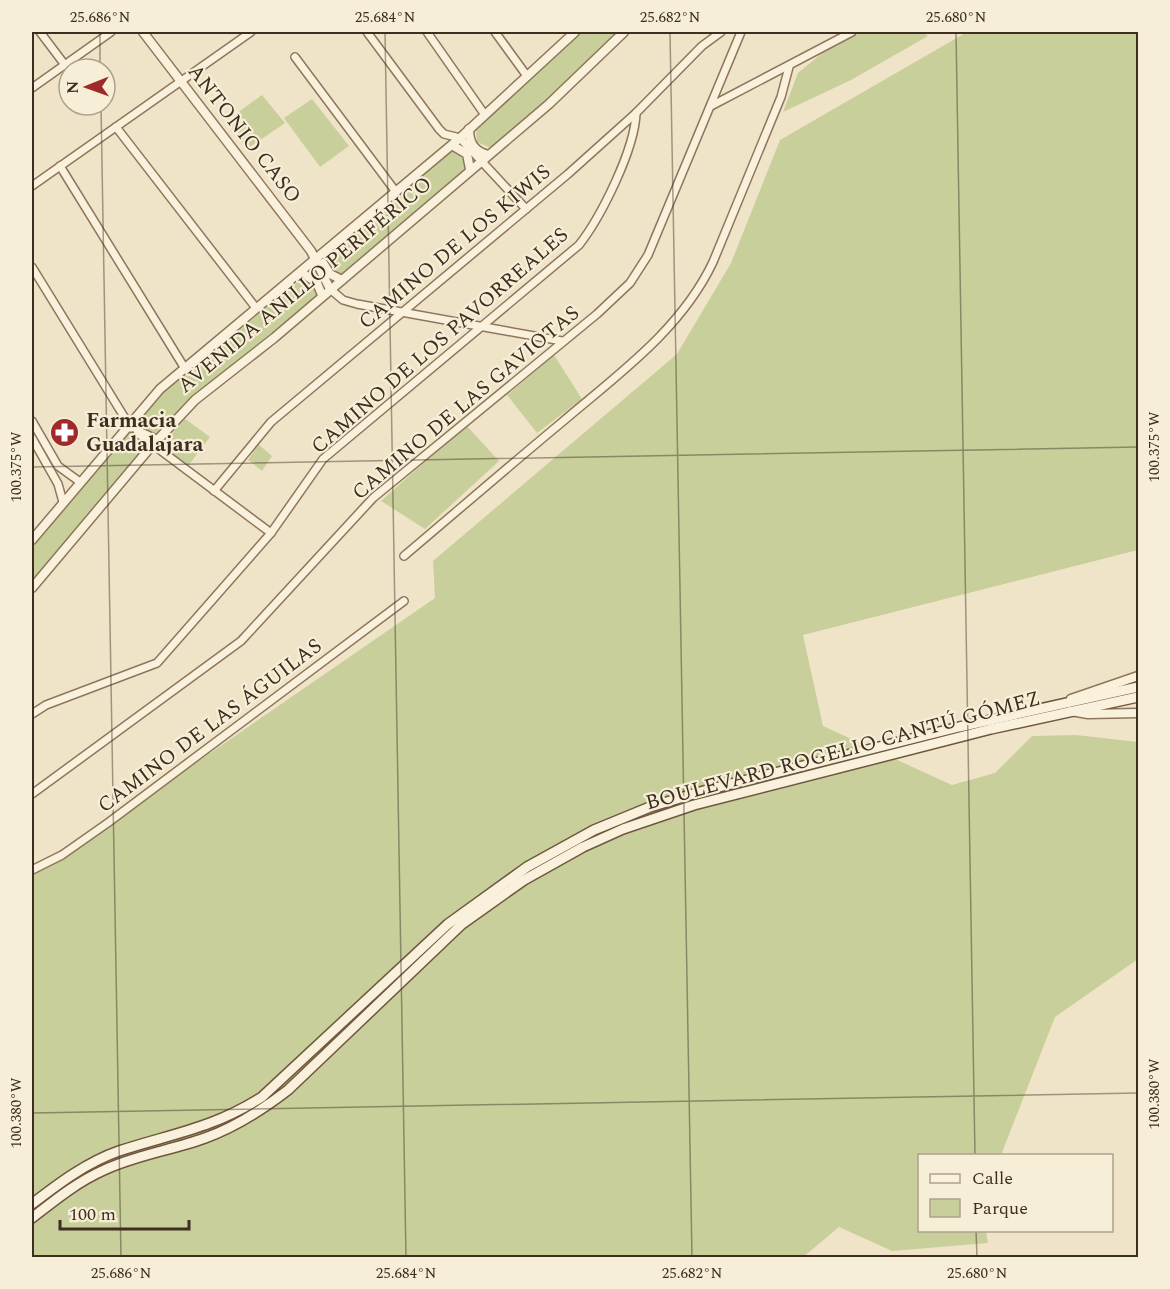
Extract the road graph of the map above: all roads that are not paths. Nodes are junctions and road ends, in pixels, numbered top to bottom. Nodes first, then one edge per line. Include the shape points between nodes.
1 (40, 32) edge
2 (111, 32) edge
3 (143, 32) edge
4 (252, 32) edge
5 (367, 32) edge
6 (427, 32) edge
7 (495, 32) edge
8 (624, 32) edge
9 (721, 32) edge
10 (741, 32) edge
11 (852, 32) edge
12 (571, 33) edge
13 (59, 57) edge
14 (76, 57) edge
15 (295, 57) dead end
16 (789, 67) junction
17 (57, 71) edge
18 (527, 76) junction
19 (181, 81) junction
20 (32, 88) edge
21 (711, 106) junction
22 (636, 113) junction
23 (485, 115) junction
24 (116, 127) junction
25 (469, 129) junction
26 (460, 138) junction
27 (452, 145) junction
28 (485, 158) junction
29 (60, 166) junction
30 (470, 169) junction
31 (32, 186) edge
32 (396, 192) junction
33 (526, 209) junction
34 (318, 256) junction
35 (32, 267) edge
36 (301, 272) junction
37 (342, 280) junction
38 (330, 289) junction
39 (322, 295) junction
40 (256, 308) junction
41 (402, 313) junction
42 (483, 328) junction
43 (562, 341) junction
44 (184, 368) junction
45 (32, 421) edge
46 (128, 426) junction
47 (32, 438) edge
48 (153, 445) junction
49 (80, 482) junction
50 (214, 491) junction
51 (63, 502) junction
52 (271, 533) junction
53 (32, 540) edge
54 (404, 556) dead end
55 (36, 578) edge
56 (32, 588) edge
57 (404, 601) dead end
58 (1138, 676) edge
59 (1138, 687) edge
60 (1126, 695) junction
61 (1138, 697) edge
62 (1059, 704) junction
63 (1070, 711) junction
64 (1138, 713) edge
65 (32, 714) edge
66 (32, 794) edge
67 (32, 870) edge
68 (32, 1204) edge
69 (32, 1218) edge

1 - 13 street
2 - 14 street
3 - 19 street, ANTONIO CASO
4 - 19 street
5 - 26 street via 439,129
6 - 23 street
7 - 18 street
8 - 28 street, AVENIDA ANILLO PERIFÉRICO
9 - 22 street, CAMINO DE LOS KIWIS
10 - 21 street, CAMINO DE LAS GAVIOTAS
11 - 16 street
12 - 18 street, AVENIDA ANILLO PERIFÉRICO
15 - 32 street
16 - 21 street
16 - 54 street via 781,97 709,270 678,316 638,357
17 - 20 street
18 - 23 street, AVENIDA ANILLO PERIFÉRICO
19 - 24 street
19 - 34 street, ANTONIO CASO
21 - 43 street, CAMINO DE LAS GAVIOTAS via 638,272 597,314
22 - 33 street, CAMINO DE LOS KIWIS
22 - 42 street, CAMINO DE LOS PAVORREALES via 627,152 590,232
23 - 25 street, AVENIDA ANILLO PERIFÉRICO
24 - 29 street
24 - 40 street
25 - 26 street, AVENIDA ANILLO PERIFÉRICO
25 - 28 street via 471,142
26 - 27 street, AVENIDA ANILLO PERIFÉRICO
26 - 28 street
27 - 30 street via 466,154
27 - 32 street, AVENIDA ANILLO PERIFÉRICO
28 - 30 street, AVENIDA ANILLO PERIFÉRICO
28 - 33 street
29 - 31 street
29 - 44 street
30 - 37 street, AVENIDA ANILLO PERIFÉRICO
32 - 34 street, AVENIDA ANILLO PERIFÉRICO
33 - 41 street, CAMINO DE LOS KIWIS
34 - 36 street, AVENIDA ANILLO PERIFÉRICO
34 - 37 street via 330,274
34 - 38 street
35 - 46 street
36 - 39 street via 317,283
36 - 40 street, AVENIDA ANILLO PERIFÉRICO
37 - 38 street, AVENIDA ANILLO PERIFÉRICO
38 - 39 street, AVENIDA ANILLO PERIFÉRICO
38 - 41 street via 343,300
39 - 48 street, AVENIDA ANILLO PERIFÉRICO via 195,400
40 - 44 street, AVENIDA ANILLO PERIFÉRICO
41 - 42 street
41 - 50 street, CAMINO DE LOS KIWIS via 271,422
42 - 43 street
42 - 52 street, CAMINO DE LOS PAVORREALES via 323,459
43 - 66 street, CAMINO DE LAS GAVIOTAS via 373,498 241,641
44 - 46 street, AVENIDA ANILLO PERIFÉRICO
45 - 49 street via 58,466
46 - 48 street
46 - 49 street, AVENIDA ANILLO PERIFÉRICO
47 - 51 street via 58,484
48 - 50 street
48 - 55 street, AVENIDA ANILLO PERIFÉRICO
49 - 51 street, AVENIDA ANILLO PERIFÉRICO
50 - 52 street
51 - 53 street, AVENIDA ANILLO PERIFÉRICO
52 - 65 street, CAMINO DE LOS PAVORREALES via 157,663 46,705
55 - 56 street, AVENIDA ANILLO PERIFÉRICO
57 - 67 street, CAMINO DE LAS ÁGUILAS via 109,822 62,855
58 - 62 street, BOULEVARD ROGELIO CANTÚ GÓMEZ
59 - 60 main road, BOULEVARD ROGELIO CANTÚ GÓMEZ
60 - 61 main road, BOULEVARD ROGELIO CANTÚ GÓMEZ
60 - 62 main road, BOULEVARD ROGELIO CANTÚ GÓMEZ
60 - 63 main road, BOULEVARD ROGELIO CANTÚ GÓMEZ
62 - 68 main road, BOULEVARD ROGELIO CANTÚ GÓMEZ via 707,790 594,830 527,867 448,924 262,1097 232,1116 202,1128 118,1152 89,1165
63 - 64 street, BOULEVARD ROGELIO CANTÚ GÓMEZ
63 - 69 main road, BOULEVARD ROGELIO CANTÚ GÓMEZ via 694,805 583,847 524,880 462,924 288,1090 265,1107 203,1139 106,1169 76,1184

